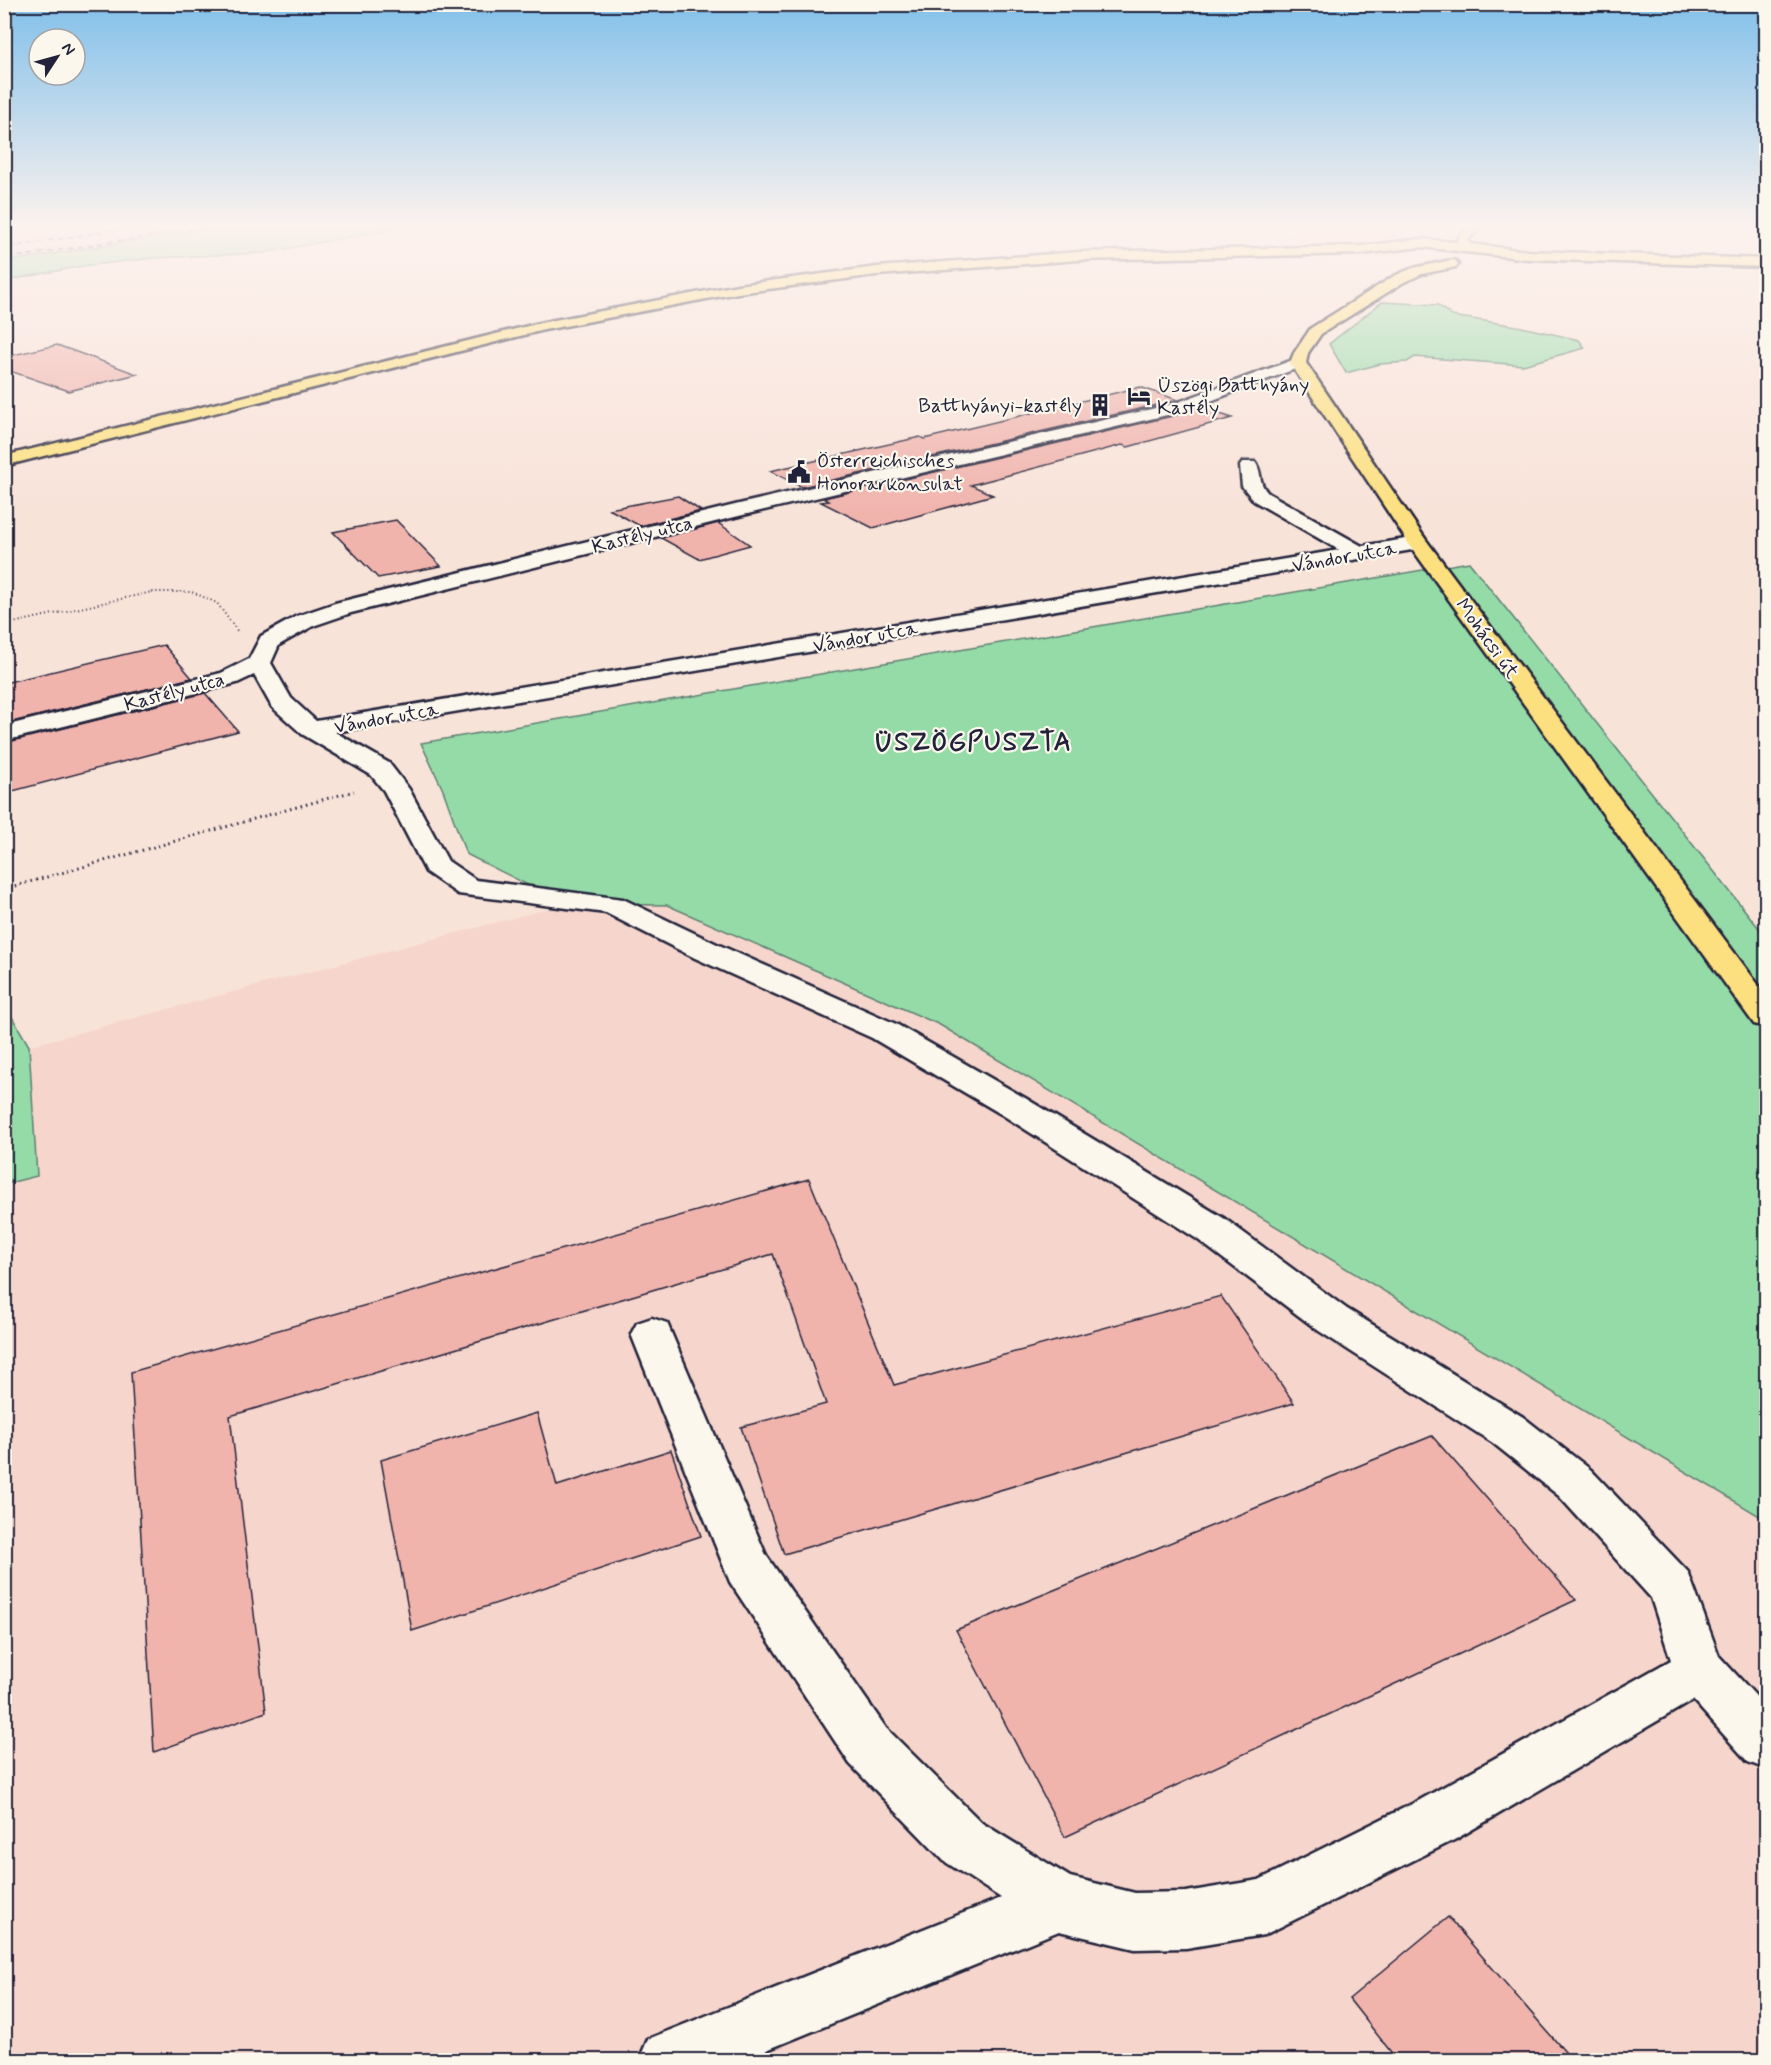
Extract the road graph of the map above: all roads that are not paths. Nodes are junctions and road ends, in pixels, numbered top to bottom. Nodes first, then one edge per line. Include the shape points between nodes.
1 (575, 319) edge
2 (1336, 319) edge
3 (1298, 363) junction
4 (4, 461) edge
5 (1249, 465) dead end
6 (1418, 543) junction
7 (1359, 553) junction
8 (259, 663) junction
9 (311, 729) junction
10 (4, 734) edge
11 (1767, 1017) edge
12 (652, 1334) dead end
13 (1699, 1670) junction
14 (1767, 1744) edge
15 (1059, 1903) junction
16 (669, 2061) edge

1 - 4 main road
2 - 3 main road via 1316,332
3 - 6 main road, Mohácsi út
3 - 8 street, Kastély utca via 1178,408 739,510 343,608 304,621 269,641
5 - 7 street via 1251,486 1261,497
6 - 7 street, Vándor utca
6 - 11 main road, Mohácsi út
7 - 9 street, Vándor utca
8 - 9 street via 281,702
8 - 10 street, Kastély utca via 229,678
9 - 13 street via 380,769 436,866 468,888 613,904 706,951 884,1031 1212,1229 1333,1320 1508,1430 1575,1483 1671,1587
12 - 15 street via 747,1567 868,1746 963,1842
13 - 14 street
13 - 15 street via 1437,1820 1264,1907 1186,1920 1136,1921
15 - 16 street

